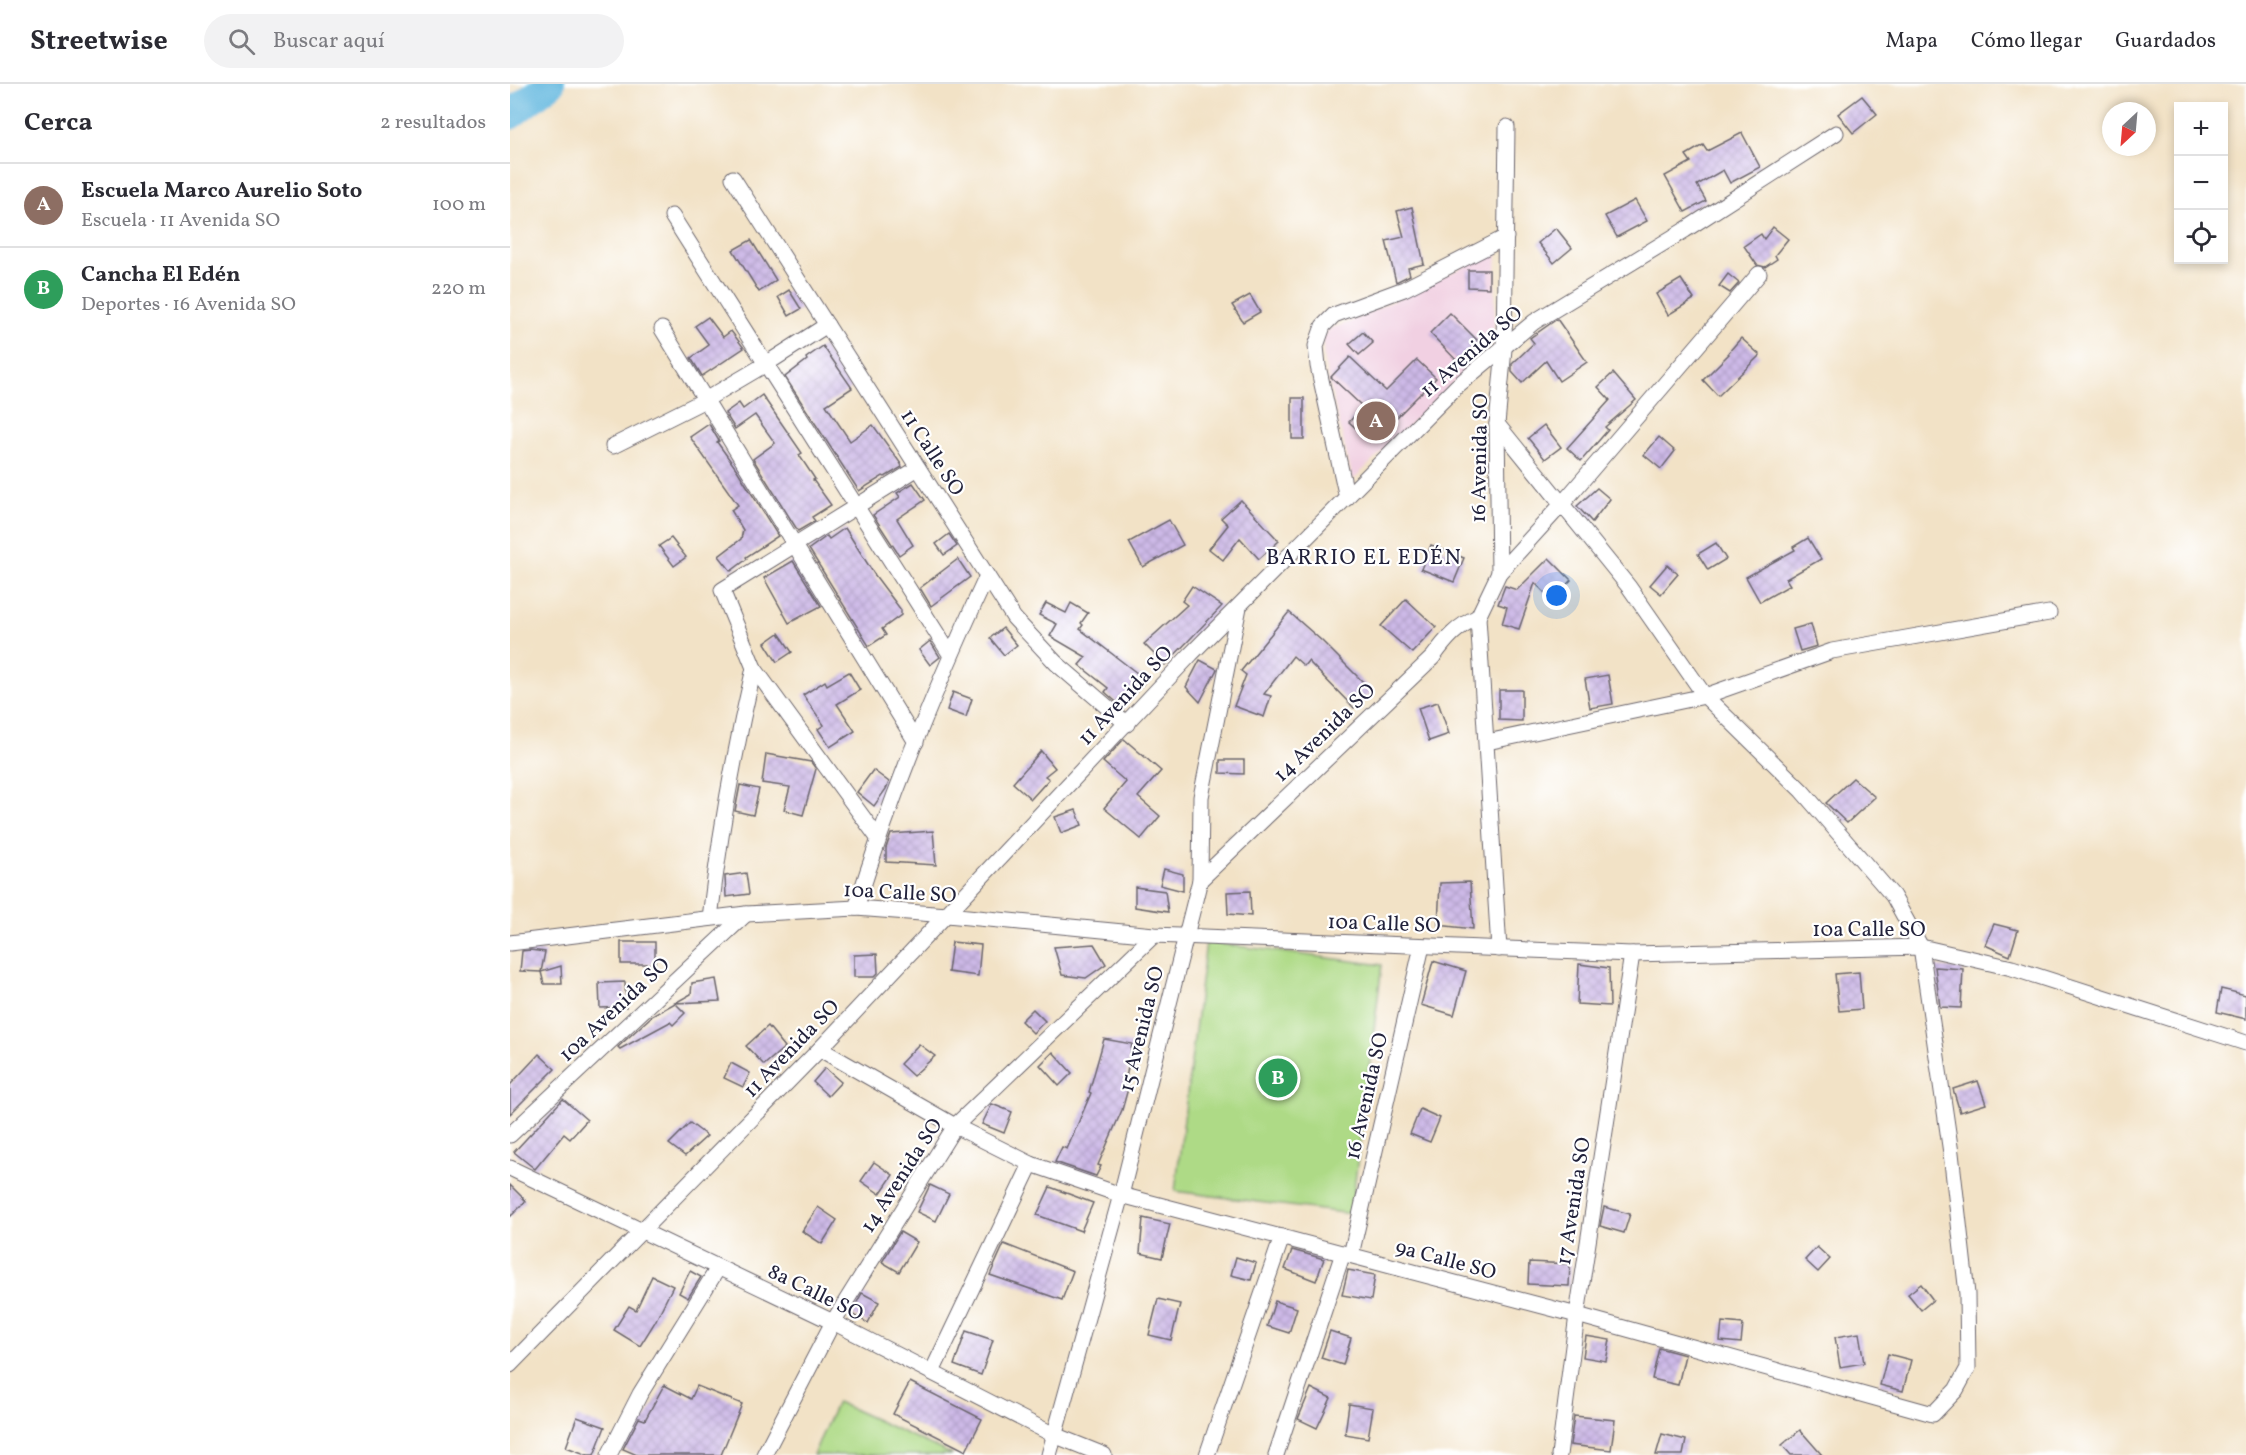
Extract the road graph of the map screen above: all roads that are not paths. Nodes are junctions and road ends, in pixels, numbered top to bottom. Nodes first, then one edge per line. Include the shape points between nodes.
1 (1506, 127) dead end
2 (1836, 133) dead end
3 (733, 178) dead end
4 (672, 216) dead end
5 (1506, 237) junction
6 (1759, 274) dead end
7 (827, 325) junction
8 (662, 329) dead end
9 (1504, 349) junction
10 (766, 364) junction
11 (705, 400) junction
12 (1497, 424) junction
13 (613, 446) dead end
14 (918, 468) junction
15 (1347, 498) junction
16 (1562, 504) junction
17 (856, 505) junction
18 (794, 544) junction
19 (1499, 573) junction
20 (987, 576) junction
21 (1239, 607) junction
22 (2049, 613) dead end
23 (1478, 617) junction
24 (950, 654) junction
25 (754, 668) junction
26 (1705, 696) junction
27 (1127, 724) junction
28 (916, 742) junction
29 (1487, 742) junction
30 (878, 838) junction
31 (1200, 880) junction
32 (856, 908) junction
33 (746, 914) junction
34 (948, 915) junction
35 (710, 918) junction
36 (1154, 935) junction
37 (1186, 936) junction
38 (517, 942) edge
39 (1422, 946) junction
40 (1921, 947) junction
41 (1499, 949) junction
42 (1632, 954) junction
43 (510, 955) edge
44 (2246, 1042) edge
45 (820, 1049) junction
46 (956, 1126) junction
47 (510, 1135) edge
48 (1031, 1164) junction
49 (510, 1168) edge
50 (1121, 1196) junction
51 (641, 1232) junction
52 (1282, 1237) junction
53 (1347, 1254) junction
54 (718, 1268) junction
55 (1577, 1315) junction
56 (833, 1322) junction
57 (510, 1365) edge
58 (932, 1372) junction
59 (1054, 1435) junction
60 (609, 1455) edge
61 (764, 1455) edge
62 (1049, 1455) edge
63 (1104, 1455) edge
64 (1207, 1455) edge
65 (1276, 1455) edge
66 (1559, 1455) edge

1 - 5 street, 16 Avenida SO
2 - 9 street, 11 Avenida SO via 1534,322
3 - 7 street, 11 Calle SO
4 - 10 street
5 - 9 street, 16 Avenida SO
5 - 15 street via 1404,289 1334,315 1323,326 1316,346 1318,366
6 - 16 street
7 - 10 street
7 - 14 street, 11 Calle SO
8 - 11 street
9 - 12 street, 16 Avenida SO
9 - 15 street, 11 Avenida SO via 1458,386
10 - 11 street
10 - 17 street
11 - 13 street
11 - 18 street
12 - 16 street
12 - 19 street, 16 Avenida SO
14 - 17 street
14 - 20 street, 11 Calle SO
15 - 21 street, 11 Avenida SO
16 - 19 street
16 - 26 street via 1629,587
17 - 18 street
17 - 24 street
18 - 25 street via 722,590
18 - 28 street
19 - 23 street
20 - 24 street
20 - 27 street, 11 Calle SO via 1014,618 1049,656
21 - 27 street, 11 Avenida SO
21 - 31 street, 15 Avenida SO via 1201,797
22 - 26 street via 1832,651
23 - 29 street
23 - 31 street, 14 Avenida SO via 1449,635 1433,657
24 - 28 street
25 - 30 street
25 - 35 street via 720,834
26 - 29 street
26 - 40 street via 1802,791 1893,896
27 - 34 street, 11 Avenida SO
28 - 30 street
29 - 41 street
30 - 32 street
31 - 37 street, 15 Avenida SO
32 - 33 street, 10a Calle SO
32 - 34 street, 10a Calle SO
33 - 35 street, 10a Calle SO
33 - 47 street, 10a Avenida SO
34 - 36 street, 10a Calle SO
34 - 45 street, 11 Avenida SO
35 - 38 street, 10a Calle SO
36 - 37 street, 10a Calle SO
36 - 46 street, 14 Avenida SO
37 - 39 street, 10a Calle SO
37 - 50 street, 15 Avenida SO
38 - 43 street
39 - 41 street, 10a Calle SO
39 - 53 street, 16 Avenida SO
40 - 42 street, 10a Calle SO
40 - 44 street, 10a Calle SO via 2012,968
40 - 55 street, 9a Calle SO via 1967,1294 1968,1368 1956,1390 1933,1414
41 - 42 street, 10a Calle SO
42 - 55 street, 17 Avenida SO
45 - 46 street, 9a Calle SO
45 - 51 street, 11 Avenida SO
46 - 48 street, 9a Calle SO
46 - 56 street, 14 Avenida SO
48 - 50 street, 9a Calle SO
48 - 58 street
49 - 51 street, 8a Calle SO
50 - 52 street, 9a Calle SO
50 - 59 street, 15 Avenida SO
51 - 54 street, 8a Calle SO
51 - 57 street, 11 Avenida SO
52 - 53 street, 9a Calle SO
52 - 64 street
53 - 55 street, 9a Calle SO
53 - 65 street, 16 Avenida SO
54 - 56 street, 8a Calle SO
54 - 60 street via 640,1394
55 - 66 street, 17 Avenida SO
56 - 58 street, 8a Calle SO
56 - 61 street, 14 Avenida SO
58 - 59 street, 8a Calle SO
59 - 62 street, 15 Avenida SO
59 - 63 street, 8a Calle SO

